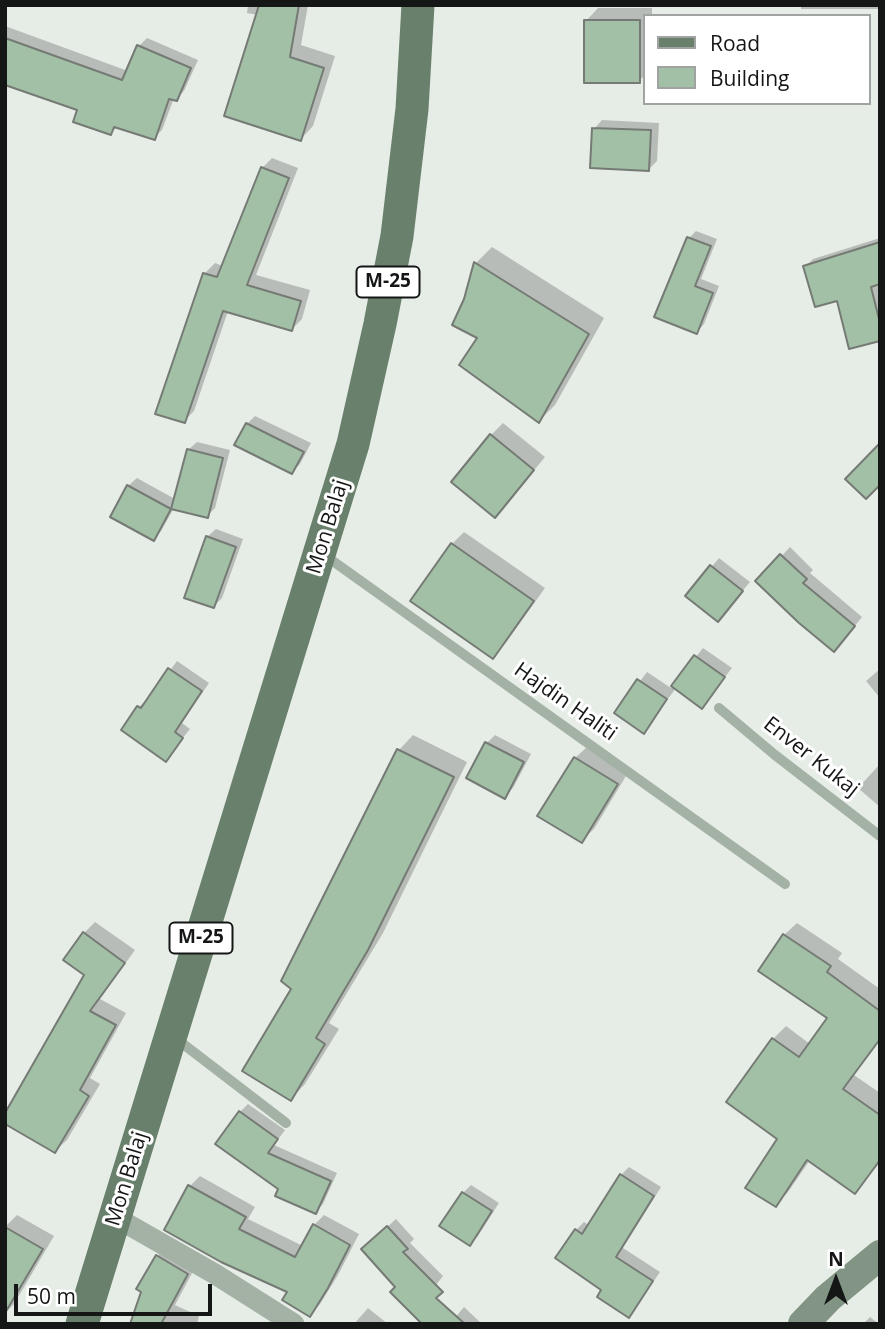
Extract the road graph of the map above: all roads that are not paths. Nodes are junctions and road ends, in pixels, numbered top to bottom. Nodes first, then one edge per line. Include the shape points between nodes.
1 (418, 5) edge
2 (321, 553) junction
3 (719, 708) dead end
4 (880, 836) edge
5 (785, 884) dead end
6 (171, 1035) junction
7 (286, 1123) dead end
8 (115, 1217) junction
9 (880, 1255) edge
10 (82, 1324) edge
11 (294, 1324) edge
12 (803, 1324) edge

1 - 2 main road, Mon Balaj / M-25 via 397,236 352,444
2 - 5 lane, Hajdin Haliti
2 - 6 main road, Mon Balaj / M-25
3 - 4 lane, Enver Kukaj
6 - 7 lane
6 - 8 main road, Mon Balaj / M-25
8 - 10 main road, Mon Balaj / M-25
8 - 11 street
9 - 12 street

